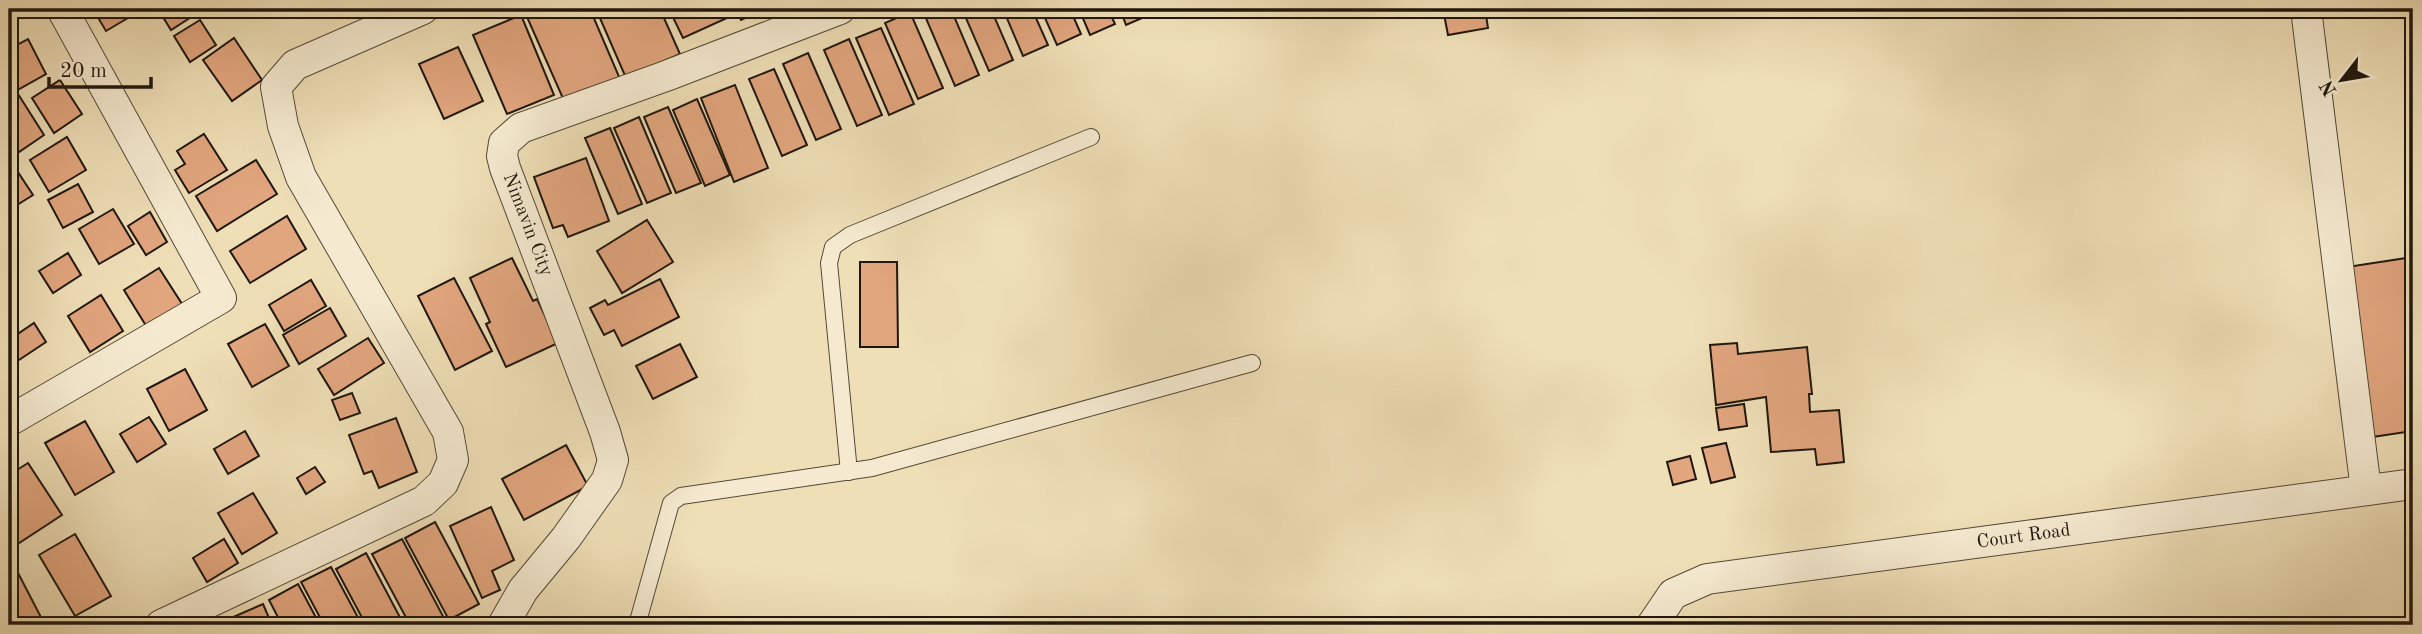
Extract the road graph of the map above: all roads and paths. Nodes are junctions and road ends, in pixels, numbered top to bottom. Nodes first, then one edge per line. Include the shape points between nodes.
1 (62, 9) edge
2 (423, 9) edge
3 (840, 9) edge
4 (2306, 9) edge
5 (1091, 137) dead end
6 (1252, 363) dead end
7 (11, 414) edge
8 (849, 472) junction
9 (2413, 484) edge
10 (2366, 490) junction
11 (161, 625) edge
12 (503, 625) edge
13 (637, 625) edge
14 (1652, 625) edge

1 - 7 street via 221,298
2 - 11 street via 295,65 276,87 283,126 302,177 448,432 453,460 443,483 424,501
3 - 12 street, Nimavin City via 521,128 504,143 505,168 613,460 607,481 523,590
4 - 10 street
5 - 8 lane via 849,235 834,247 829,262
6 - 8 lane
8 - 13 lane via 681,496 671,503
9 - 10 street, Court Road
10 - 14 street, Court Road via 1707,579 1673,594

